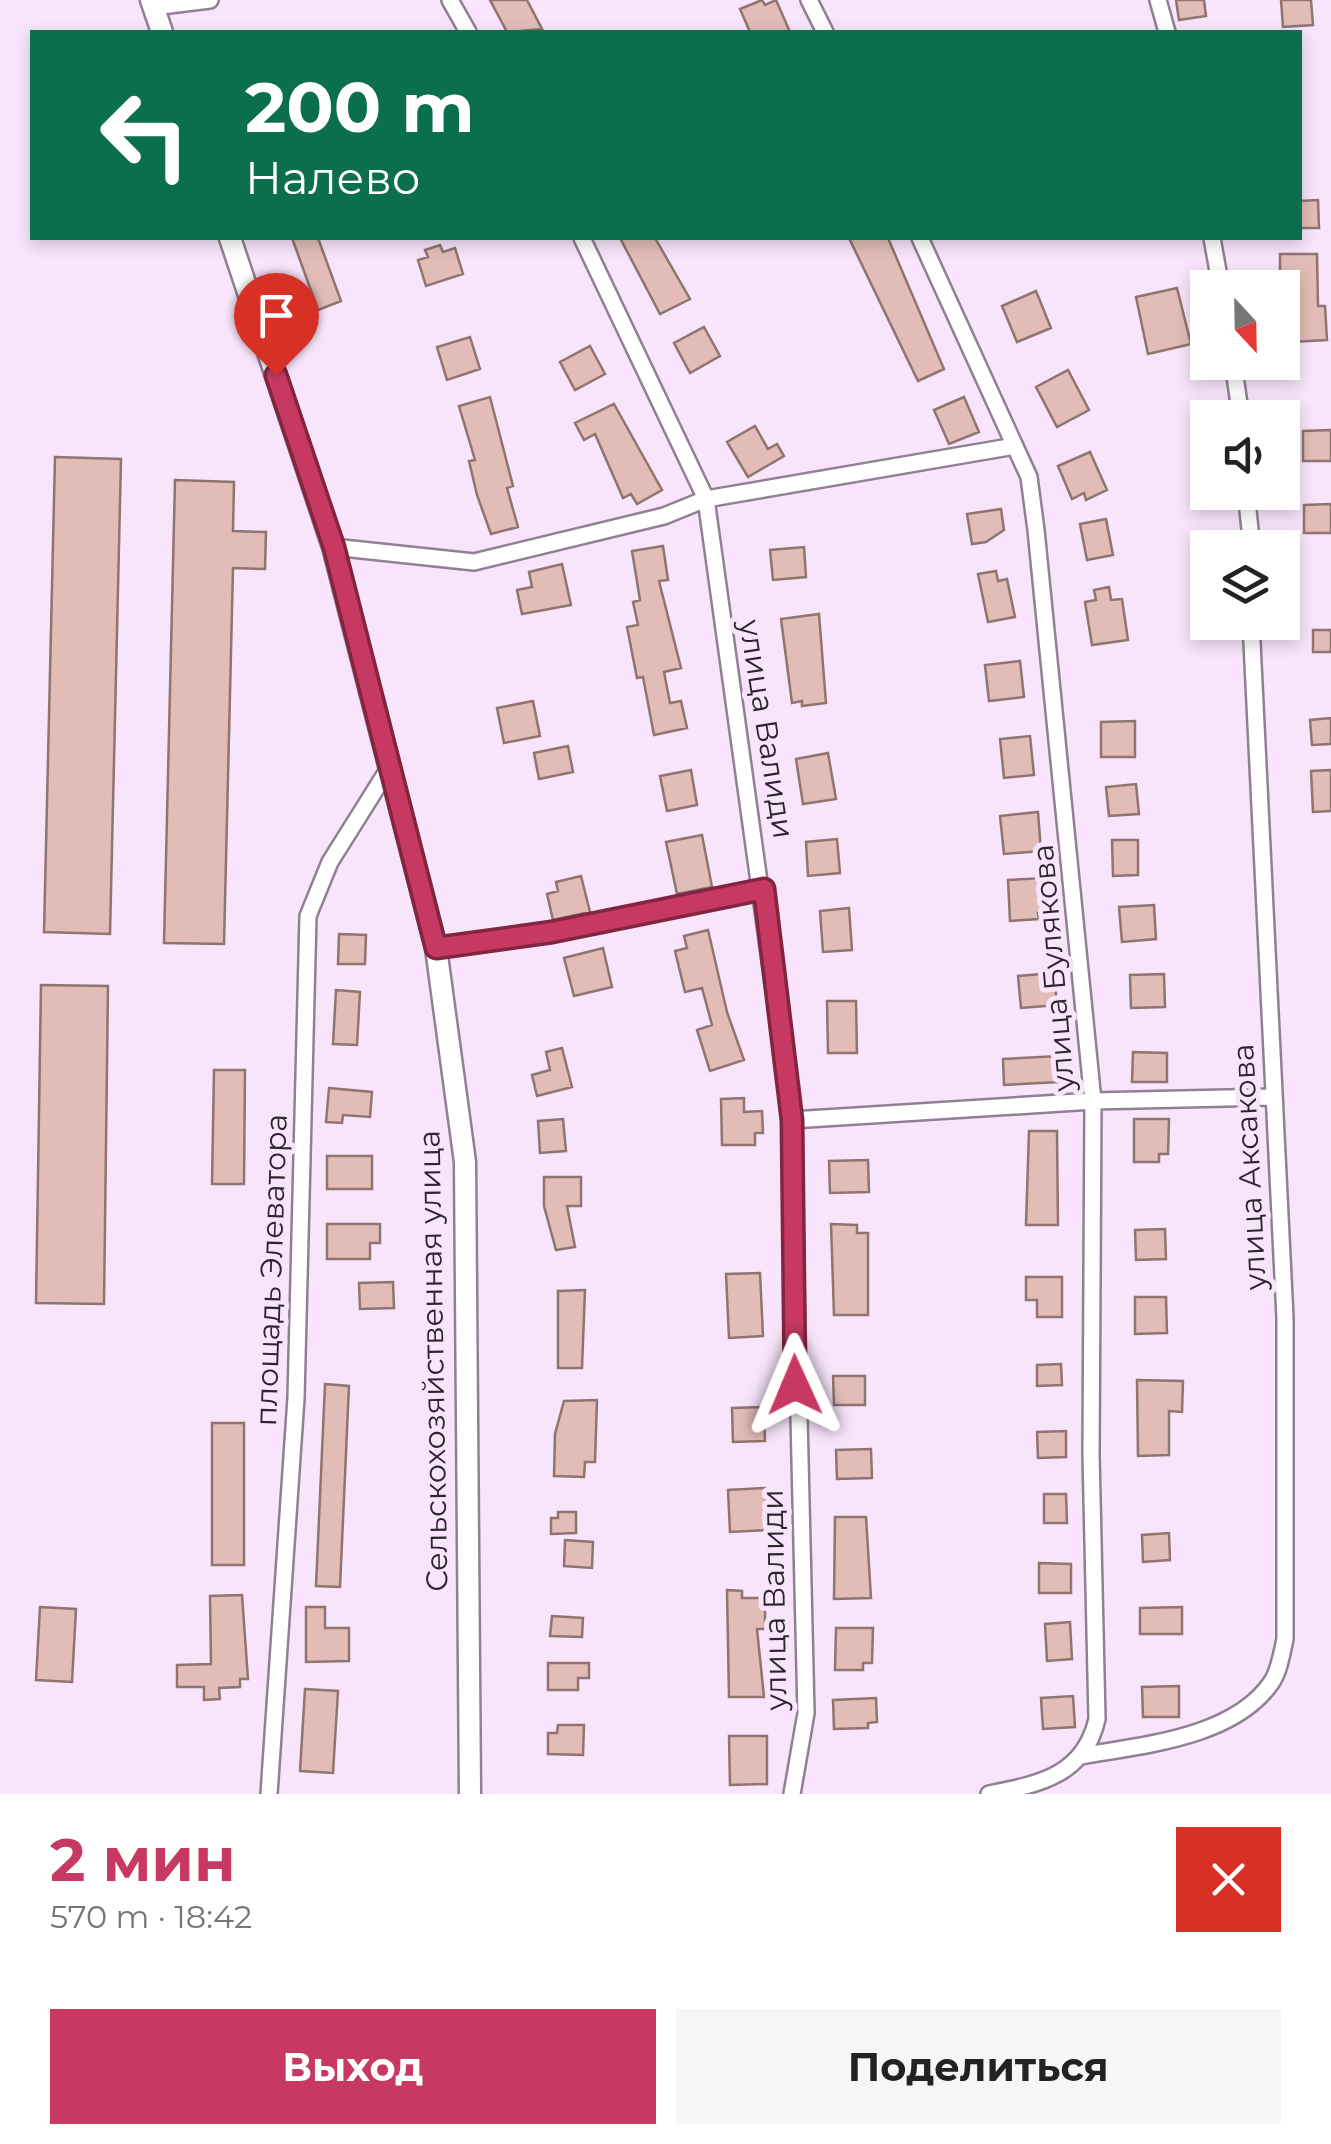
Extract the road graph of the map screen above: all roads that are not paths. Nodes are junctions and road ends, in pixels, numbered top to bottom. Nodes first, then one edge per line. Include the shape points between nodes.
1 (210, 0) edge
2 (450, 0) edge
3 (810, 0) edge
4 (1158, 0) edge
5 (152, 4) edge
6 (161, 30) edge
7 (467, 30) edge
8 (823, 30) edge
9 (1166, 30) edge
10 (231, 240) edge
11 (583, 240) edge
12 (921, 240) edge
13 (1212, 240) edge
14 (1217, 270) edge
15 (1015, 446) junction
16 (706, 499) junction
17 (334, 547) junction
18 (1252, 640) edge
19 (389, 768) junction
20 (764, 889) junction
21 (436, 948) junction
22 (1271, 1097) junction
23 (1093, 1101) junction
24 (792, 1120) junction
25 (1081, 1756) junction
26 (268, 1794) edge
27 (470, 1794) edge
28 (792, 1794) edge
29 (989, 1794) edge

1 - 5 street
2 - 7 street
3 - 8 street
4 - 9 street
5 - 6 main road
10 - 17 main road, Сельскохозяйственная улица
11 - 16 street, улица Валиди
12 - 15 street, улица Булякова
13 - 14 street
15 - 16 street
15 - 23 street, улица Булякова via 1034,512
16 - 17 street via 664,516 474,562
16 - 20 street, улица Валиди
17 - 19 main road, Сельскохозяйственная улица
18 - 22 street, улица Аксакова
19 - 21 main road, Сельскохозяйственная улица
19 - 26 street, площадь Элеватора via 330,862 308,916 296,1398
20 - 21 street
20 - 24 street, улица Валиди
21 - 27 main road, Сельскохозяйственная улица via 464,1162
22 - 23 street
22 - 25 street, улица Аксакова via 1285,1318 1286,1640 1274,1680 1242,1712 1204,1729
23 - 24 street
23 - 25 street, улица Булякова via 1097,1719
24 - 28 street, улица Валиди via 806,1712
25 - 29 street via 1042,1784

